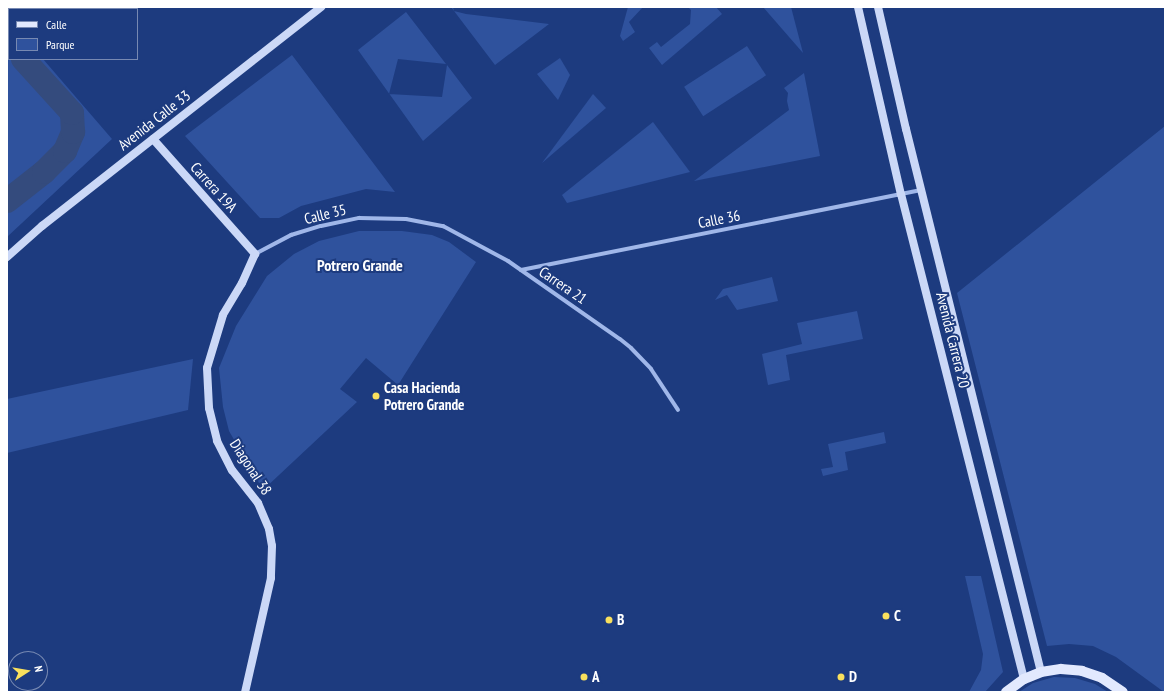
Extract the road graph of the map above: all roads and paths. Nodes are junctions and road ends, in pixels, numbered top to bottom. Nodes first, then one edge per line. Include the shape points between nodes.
1 (321, 7) edge
2 (858, 7) edge
3 (878, 7) edge
4 (153, 139) junction
5 (921, 190) junction
6 (901, 194) junction
7 (406, 218) joint
8 (255, 254) junction
9 (7, 257) edge
10 (521, 270) junction
11 (678, 410) dead end
12 (1041, 672) junction
13 (248, 679) junction
14 (1024, 679) junction
15 (1121, 691) edge
16 (245, 692) edge
17 (250, 692) edge
18 (1006, 692) edge

1 - 4 street, Avenida Calle 33
2 - 6 street, Avenida Carrera 20
3 - 5 street, Avenida Carrera 20
4 - 8 street, Carrera 19A
4 - 9 street, Avenida Calle 33 via 42,226
5 - 6 street, Calle 36
5 - 12 street, Avenida Carrera 20
6 - 10 street, Calle 36
6 - 14 street, Avenida Carrera 20
7 - 8 street, Calle 35 via 358,218 321,226 291,235
7 - 10 street, Carrera 21 via 443,226
8 - 13 street, Diagonal 38 via 223,315 207,368 209,408 217,442 232,470 258,503 269,529 272,546 272,578
10 - 11 street, Carrera 21 via 631,348 651,369
12 - 14 main road
12 - 15 main road via 1061,669 1082,671 1102,678
13 - 16 street, Diagonal 38
13 - 17 street, Diagonal 38
14 - 18 main road

